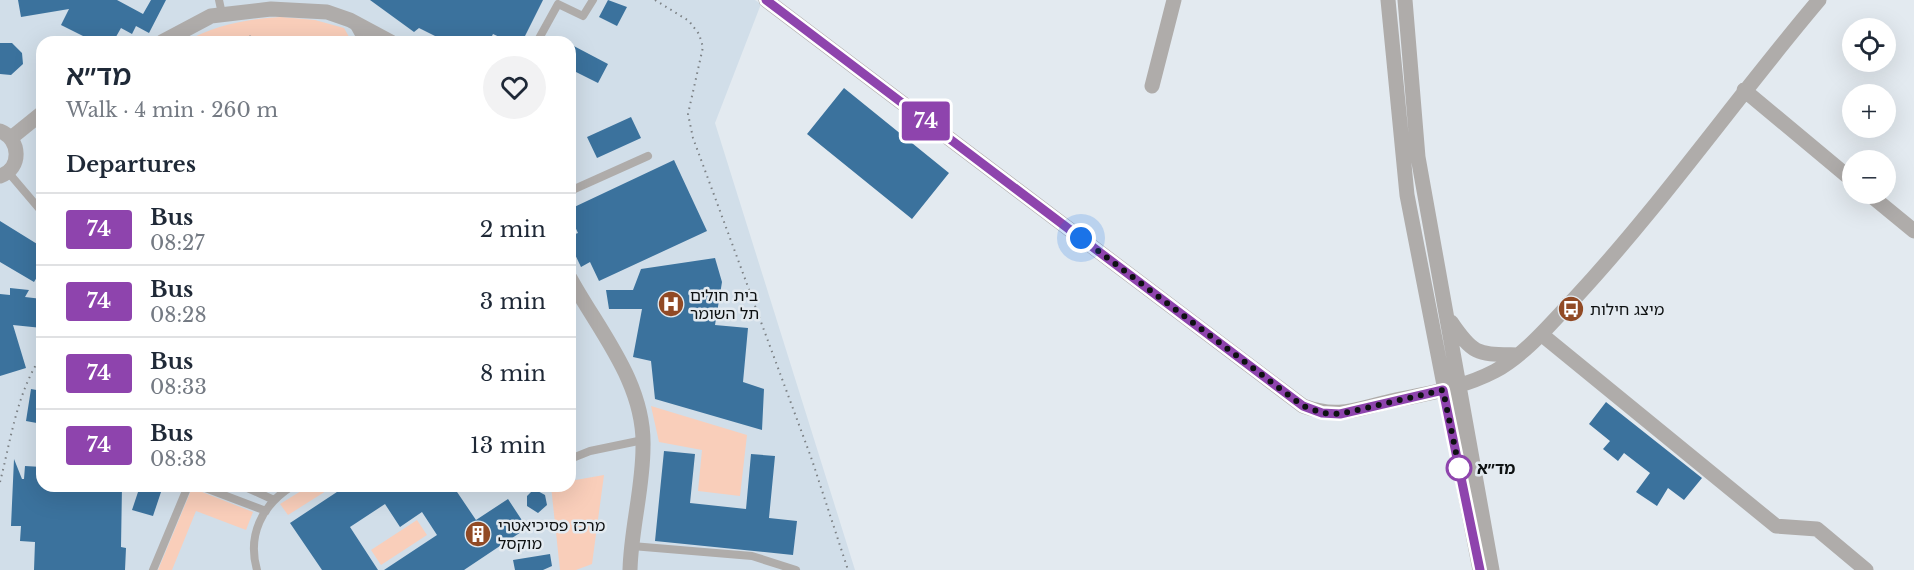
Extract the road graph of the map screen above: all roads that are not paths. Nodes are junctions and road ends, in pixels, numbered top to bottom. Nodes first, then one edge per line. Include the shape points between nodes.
1 (593, 0) edge
2 (766, 0) edge
3 (1173, 0) edge
4 (1388, 0) edge
5 (1405, 0) edge
6 (1819, 0) edge
7 (302, 4) edge
8 (332, 6) edge
9 (220, 7) edge
10 (350, 20) junction
11 (173, 36) edge
12 (359, 36) edge
13 (380, 36) edge
14 (540, 36) edge
15 (1152, 86) dead end
16 (1744, 90) junction
17 (36, 117) edge
18 (5, 135) edge
19 (648, 156) dead end
20 (1842, 172) edge
21 (4, 174) edge
22 (576, 187) edge
23 (1881, 204) edge
24 (36, 207) edge
25 (1914, 231) edge
26 (576, 288) edge
27 (1447, 317) junction
28 (1541, 334) junction
29 (1518, 355) junction
30 (1461, 384) junction
31 (1443, 390) junction
32 (643, 440) junction
33 (576, 457) edge
34 (186, 492) edge
35 (216, 492) edge
36 (256, 492) edge
37 (284, 492) edge
38 (274, 500) junction
39 (266, 511) junction
40 (632, 546) junction
41 (153, 570) edge
42 (257, 570) edge
43 (630, 570) edge
44 (796, 570) edge
45 (1480, 570) edge
46 (1492, 570) edge
47 (1866, 570) edge

1 - 14 lane via 583,16 558,4
2 - 31 street via 1303,406 1340,414
3 - 15 street
4 - 31 street via 1407,195
5 - 27 street via 1418,157
6 - 16 street
7 - 8 street
7 - 9 street
8 - 10 street
9 - 11 street
10 - 12 lane
10 - 13 street
16 - 20 street
16 - 28 street via 1606,264
17 - 18 street
18 - 21 street via 16,149 16,158
19 - 22 lane
21 - 24 lane
23 - 25 street
26 - 32 street via 628,377 636,397
27 - 29 street via 1466,345 1475,351
27 - 30 street
28 - 29 street
28 - 47 street via 1776,526 1816,529
29 - 30 street via 1495,371
30 - 31 street
30 - 46 street
31 - 45 street
32 - 33 lane
32 - 40 street
34 - 41 lane
35 - 39 lane
36 - 38 lane
37 - 38 lane
38 - 39 lane
39 - 42 lane via 255,530 253,543
40 - 43 street
40 - 44 lane via 752,556

